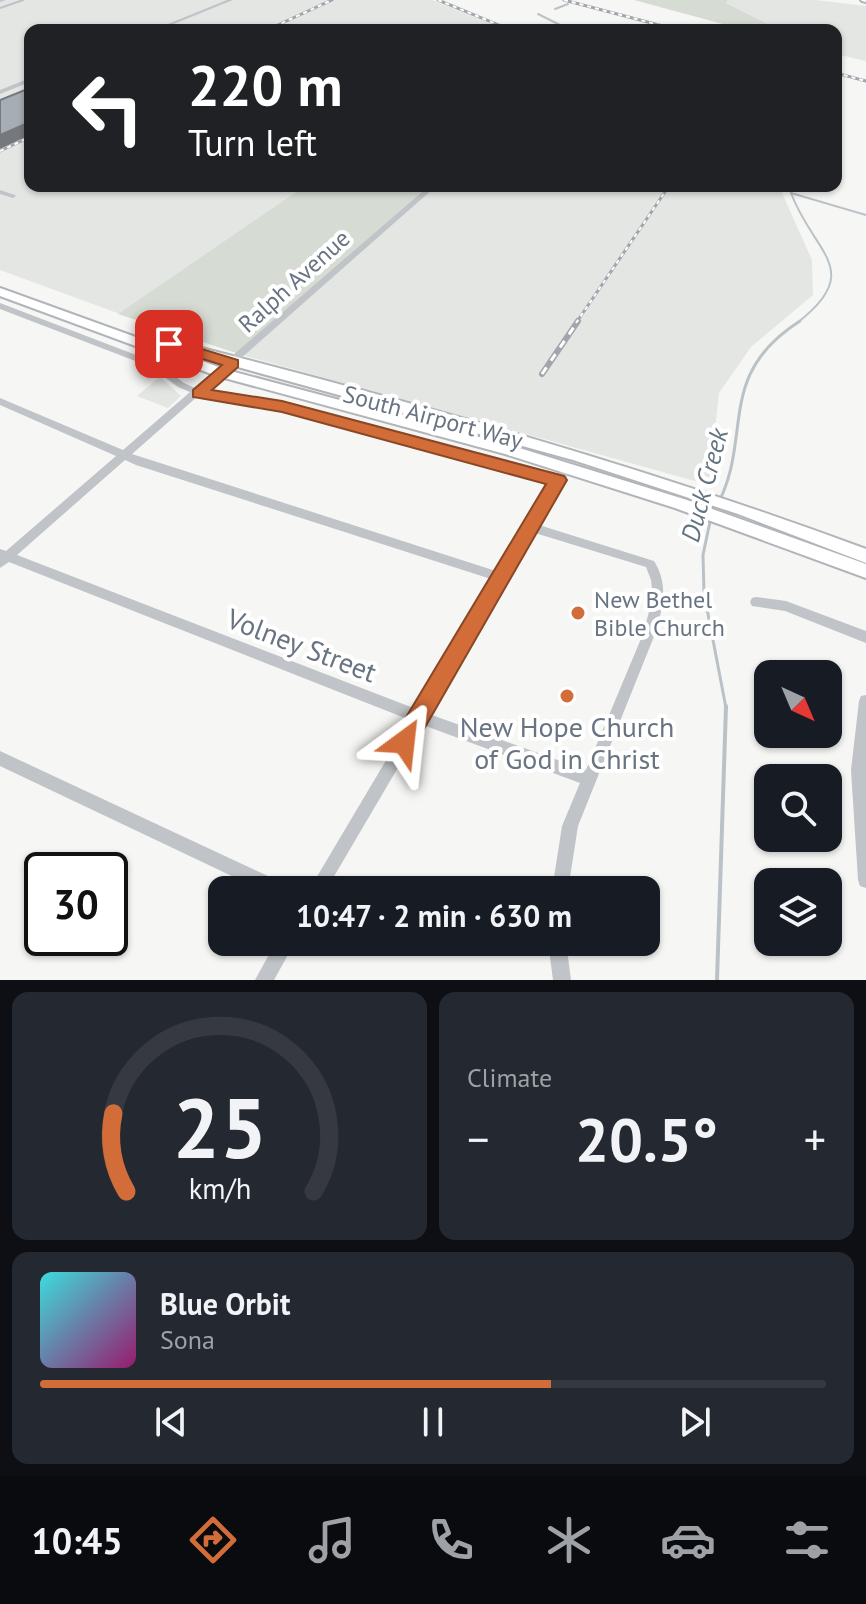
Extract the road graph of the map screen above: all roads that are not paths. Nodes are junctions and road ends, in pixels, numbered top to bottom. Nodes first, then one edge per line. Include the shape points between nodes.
1 (231, 0) edge
2 (171, 24) edge
3 (24, 82) edge
4 (0, 92) edge
5 (0, 192) edge
6 (426, 192) edge
7 (13, 196) dead end
8 (0, 281) edge
9 (0, 292) edge
10 (0, 306) edge
11 (227, 368) junction
12 (199, 393) junction
13 (0, 401) edge
14 (126, 456) junction
15 (562, 474) junction
16 (698, 502) junction
17 (735, 515) junction
18 (531, 527) junction
19 (866, 556) edge
20 (2, 558) edge
21 (866, 571) edge
22 (501, 577) junction
23 (756, 602) dead end
24 (866, 637) edge
25 (866, 701) edge
26 (419, 717) junction
27 (863, 752) edge
28 (0, 758) edge
29 (588, 778) junction
30 (249, 876) edge
31 (325, 876) edge
32 (562, 876) edge
33 (866, 880) edge
34 (278, 956) edge
35 (559, 956) edge
36 (264, 980) edge
37 (562, 980) edge

1 - 2 street
3 - 4 street
5 - 7 street
6 - 11 street, Ralph Avenue
8 - 11 main road, South Airport Way
9 - 11 main road, South Airport Way
10 - 12 street via 154,365
11 - 12 street, Ralph Avenue
11 - 15 main road, South Airport Way
11 - 16 main road, South Airport Way via 567,453
12 - 14 street, Ralph Avenue
12 - 15 street via 282,406
13 - 14 street
14 - 20 street, Ralph Avenue
14 - 22 street
15 - 16 main road, South Airport Way
15 - 18 street
16 - 17 main road, South Airport Way
17 - 19 main road, South Airport Way
17 - 21 main road, South Airport Way
18 - 22 street
18 - 29 street via 650,564 656,572 653,621
20 - 26 street, Volney Street
22 - 26 street
23 - 24 street via 786,606
25 - 27 street
26 - 29 street, Volney Street
26 - 31 street
27 - 33 street
28 - 30 street
29 - 32 street via 570,826
34 - 36 street
35 - 37 street

